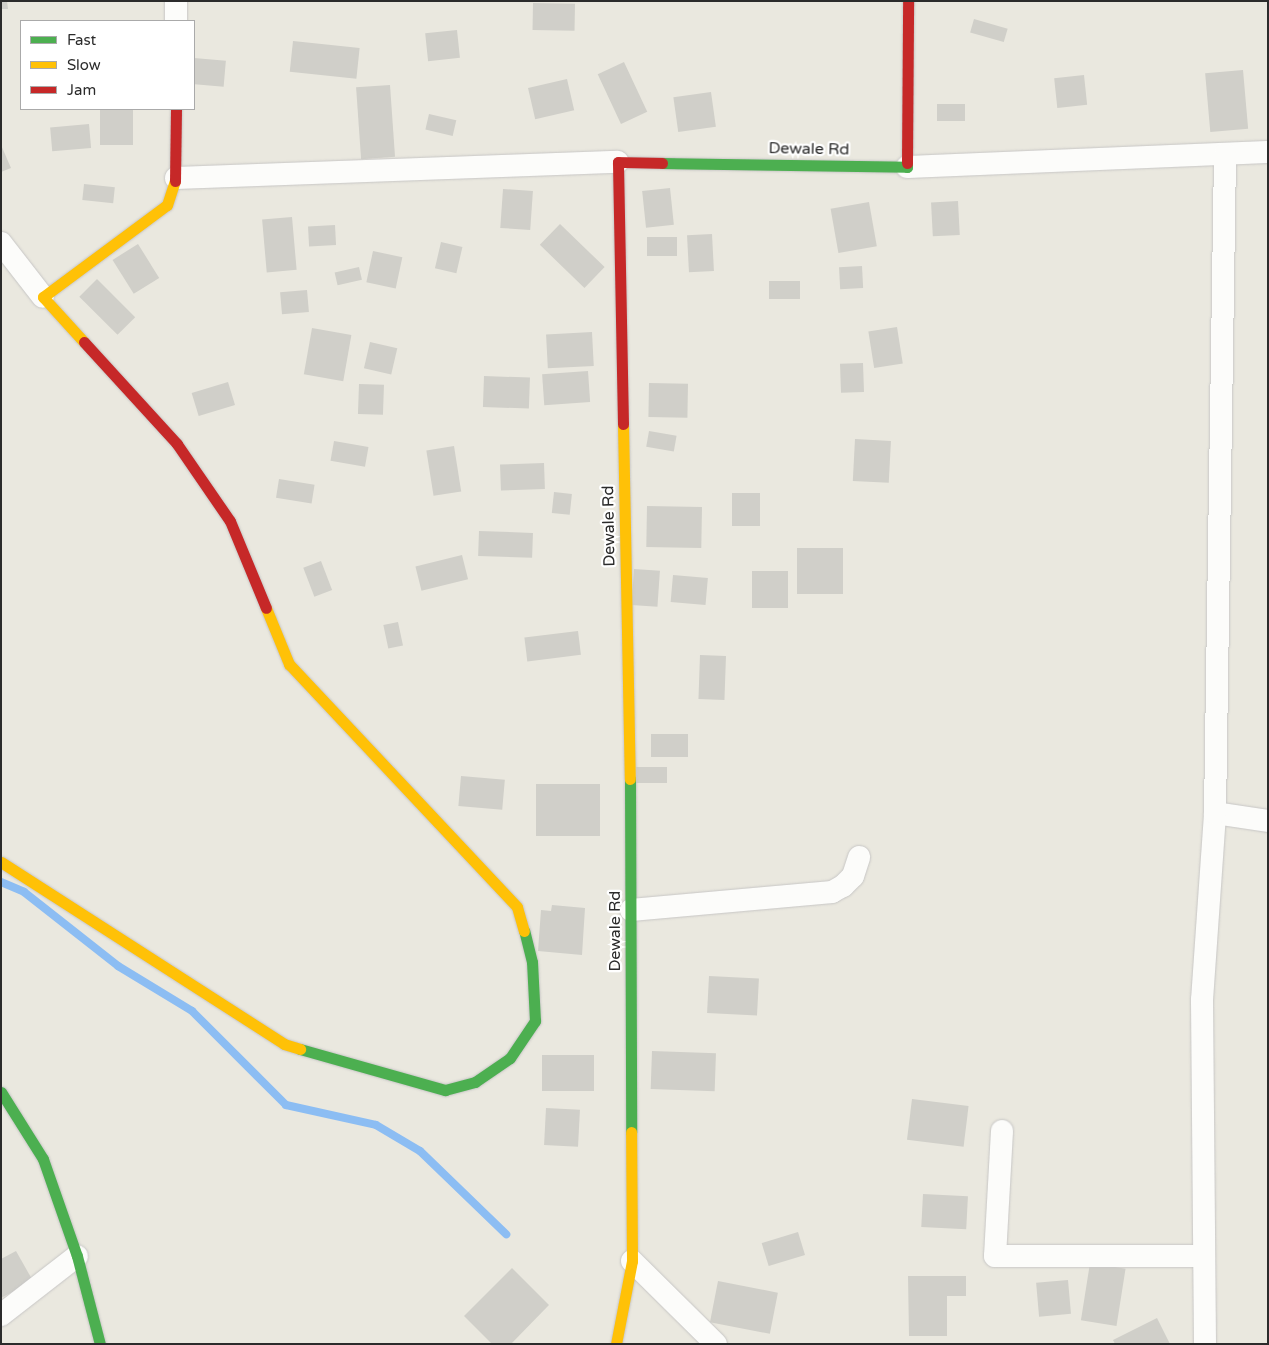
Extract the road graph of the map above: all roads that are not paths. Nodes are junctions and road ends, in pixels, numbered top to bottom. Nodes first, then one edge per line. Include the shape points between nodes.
1 (176, 1) edge
2 (908, 1) edge
3 (176, 20) edge
4 (176, 110) edge
5 (1268, 152) edge
6 (1225, 154) junction
7 (618, 162) junction
8 (908, 167) junction
9 (176, 178) junction
10 (1, 244) edge
11 (43, 297) junction
12 (1215, 813) junction
13 (1268, 821) edge
14 (859, 857) dead end
15 (1, 862) edge
16 (631, 910) junction
17 (1, 1092) edge
18 (1002, 1131) dead end
19 (77, 1256) junction
20 (1204, 1256) junction
21 (632, 1261) junction
22 (1, 1315) edge
23 (100, 1344) edge
24 (616, 1344) edge
25 (716, 1344) edge
26 (1205, 1344) edge

1 - 3 street
2 - 8 street
4 - 9 street
5 - 6 street
6 - 8 street
6 - 12 street
7 - 8 street, Dewale Rd
7 - 9 street
7 - 16 street, Dewale Rd
9 - 11 street via 167,205
10 - 11 street
11 - 15 street via 177,444 230,521 289,664 516,908 532,962 536,1022 510,1058 475,1082 445,1090 284,1044
12 - 13 street
12 - 20 street via 1202,1000
14 - 16 street via 853,876 832,892
16 - 21 street, Dewale Rd
17 - 19 street via 43,1159
18 - 20 street via 995,1256
19 - 22 street
19 - 23 street
20 - 26 street
21 - 24 street, Dewale Rd
21 - 25 street

